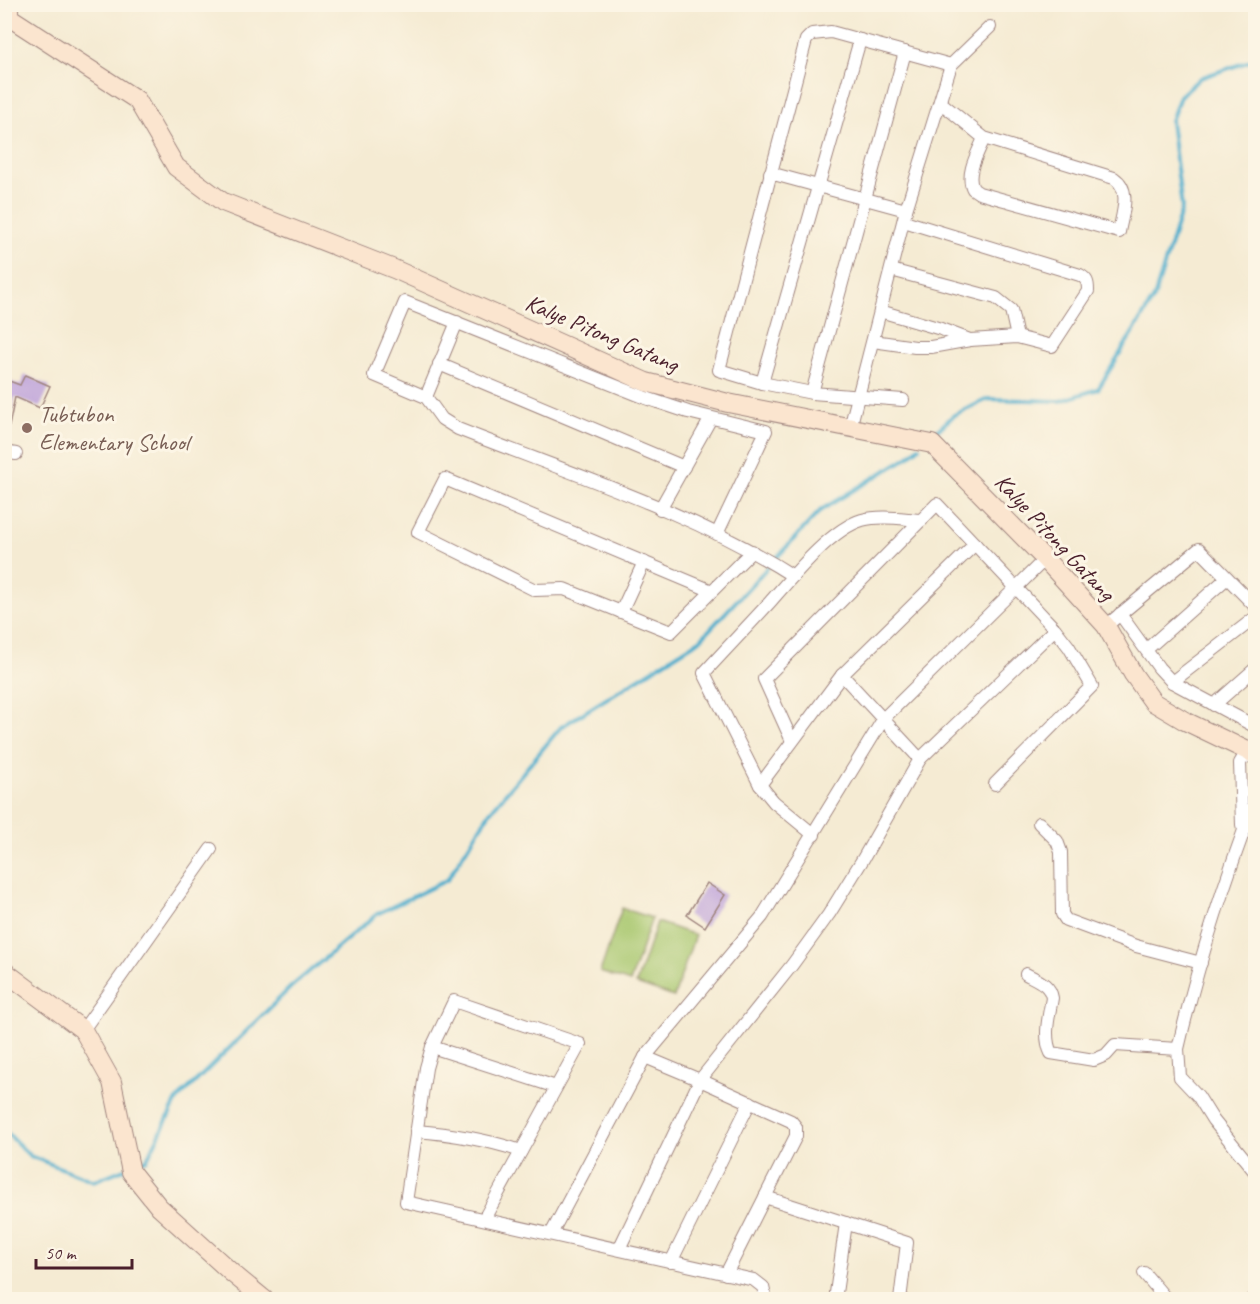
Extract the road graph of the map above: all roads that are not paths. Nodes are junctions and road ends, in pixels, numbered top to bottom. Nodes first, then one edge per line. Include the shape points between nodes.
1 (9, 4) edge
2 (990, 27) dead end
3 (860, 40) junction
4 (905, 52) junction
5 (951, 65) junction
6 (940, 102) junction
7 (984, 138) junction
8 (770, 173) junction
9 (818, 186) junction
10 (865, 199) junction
11 (905, 216) junction
12 (891, 270) junction
13 (880, 311) junction
14 (457, 322) junction
15 (1017, 337) junction
16 (873, 340) junction
17 (970, 340) junction
18 (439, 364) junction
19 (762, 383) junction
20 (812, 393) junction
21 (426, 397) junction
22 (858, 398) junction
23 (903, 400) dead end
24 (711, 418) junction
25 (850, 428) junction
26 (684, 467) junction
27 (660, 509) junction
28 (922, 520) junction
29 (717, 534) junction
30 (975, 544) junction
31 (752, 551) junction
32 (1045, 559) junction
33 (644, 562) junction
34 (793, 576) junction
35 (1227, 578) junction
36 (1018, 588) junction
37 (712, 591) junction
38 (1256, 607) edge
39 (621, 612) junction
40 (1120, 614) junction
41 (1256, 617) edge
42 (1106, 626) junction
43 (1055, 629) junction
44 (1147, 649) junction
45 (1256, 668) edge
46 (842, 675) junction
47 (1172, 682) junction
48 (1214, 705) junction
49 (884, 718) junction
50 (1255, 726) edge
51 (792, 741) junction
52 (1255, 755) edge
53 (920, 759) junction
54 (995, 784) dead end
55 (760, 785) junction
56 (1256, 798) edge
57 (1039, 824) dead end
58 (1243, 829) junction
59 (814, 834) junction
60 (211, 849) dead end
61 (1202, 963) junction
62 (4, 971) edge
63 (1026, 974) dead end
64 (83, 1030) junction
65 (432, 1047) junction
66 (1178, 1049) junction
67 (645, 1058) junction
68 (700, 1080) junction
69 (556, 1088) junction
70 (750, 1102) junction
71 (416, 1131) junction
72 (521, 1151) junction
73 (1256, 1173) edge
74 (765, 1197) junction
75 (484, 1219) junction
76 (846, 1223) junction
77 (551, 1234) junction
78 (620, 1250) junction
79 (671, 1262) junction
80 (1144, 1273) dead end
81 (726, 1274) junction
82 (1256, 1296) edge
83 (4, 1298) edge
84 (9, 1299) edge
85 (265, 1299) edge
86 (766, 1299) edge
87 (835, 1299) edge
88 (900, 1299) edge
89 (1167, 1299) edge
90 (1252, 1299) edge

1 - 25 street, Kalye Pitong Gatang via 9,17 137,100 176,166 223,201 394,269 646,382
2 - 5 street
3 - 4 street
3 - 8 street via 831,32 812,34 806,40
3 - 9 street
4 - 5 street
4 - 10 street
5 - 6 street
6 - 7 street
6 - 11 street
7 - 7 street via 1120,182 1125,197 1119,232 973,189 971,172
8 - 9 street
8 - 19 street via 719,370
9 - 10 street
9 - 19 street
10 - 11 street
10 - 20 street
11 - 12 street
11 - 15 street via 1086,279 1085,296 1052,346
12 - 13 street
12 - 15 street via 996,298 1011,310
13 - 16 street
13 - 17 street
14 - 18 street
14 - 21 street via 405,302 374,375
14 - 24 street via 646,398
15 - 17 street
16 - 17 street via 915,347
16 - 22 street
18 - 21 street
18 - 26 street
19 - 20 street
20 - 22 street
21 - 27 street via 442,419 458,429
22 - 23 street
22 - 25 street
24 - 26 street
24 - 29 street via 766,431
25 - 32 street, Kalye Pitong Gatang via 932,444
26 - 27 street
27 - 29 street
28 - 30 street via 937,504
28 - 34 street via 880,518 848,526
28 - 51 street via 764,679
29 - 31 street
30 - 36 street
30 - 46 street
31 - 34 street
31 - 37 street
32 - 36 street
32 - 42 street, Kalye Pitong Gatang
33 - 37 street
33 - 39 street
33 - 39 street via 445,479 418,532 535,590 564,589
34 - 55 street via 704,673
35 - 38 street
35 - 40 street via 1199,549
35 - 44 street
36 - 43 street
36 - 49 street
37 - 39 street via 671,632
40 - 42 street
40 - 44 street
41 - 47 street
42 - 52 street, Kalye Pitong Gatang via 1153,702
43 - 53 street
43 - 54 street via 1092,686
44 - 47 street
45 - 48 street
46 - 49 street
46 - 51 street
47 - 48 street
48 - 50 street
49 - 53 street
49 - 59 street
51 - 55 street
52 - 58 street via 1240,763
53 - 68 street via 829,914
55 - 59 street via 774,802
56 - 58 street
57 - 61 street via 1057,841 1061,852 1062,914 1066,920 1136,946
58 - 61 street
59 - 67 street via 762,917
60 - 64 street
61 - 66 street
62 - 64 street
63 - 66 street via 1051,992 1047,1045 1051,1053 1094,1060 1117,1045
64 - 85 street via 112,1082 130,1165 159,1207
65 - 69 street
65 - 69 street via 454,1001 580,1044
65 - 71 street
66 - 73 street via 1180,1077
67 - 68 street
67 - 77 street
68 - 70 street
68 - 78 street
69 - 72 street
70 - 74 street via 796,1127 796,1136
70 - 79 street
71 - 72 street via 486,1140
71 - 75 street via 406,1202
72 - 75 street
74 - 76 street
74 - 81 street
75 - 77 street
76 - 87 street
76 - 88 street via 907,1243
77 - 78 street
78 - 79 street
79 - 81 street
80 - 89 street
81 - 86 street via 760,1282
82 - 90 street
83 - 84 street

